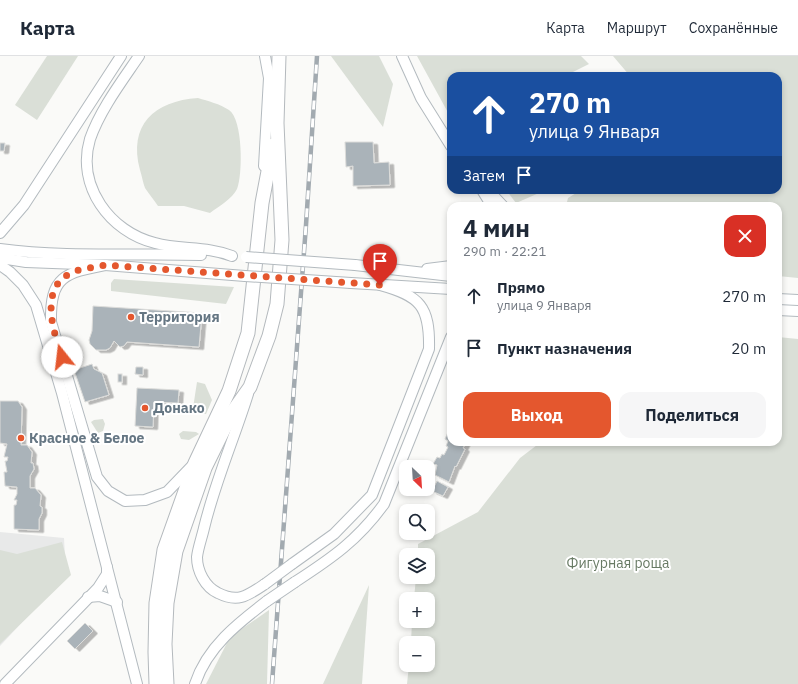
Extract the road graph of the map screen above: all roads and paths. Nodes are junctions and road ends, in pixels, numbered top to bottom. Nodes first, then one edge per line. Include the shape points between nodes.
1 (121, 56) edge
2 (140, 56) edge
3 (265, 56) edge
4 (279, 56) edge
5 (402, 56) edge
6 (277, 123) junction
7 (447, 140) edge
8 (492, 194) edge
9 (499, 202) edge
10 (262, 203) junction
11 (0, 233) edge
12 (0, 249) edge
13 (232, 256) junction
14 (0, 258) edge
15 (105, 265) junction
16 (0, 266) edge
17 (447, 266) edge
18 (403, 270) junction
19 (447, 276) edge
20 (380, 285) junction
21 (447, 289) edge
22 (782, 299) edge
23 (798, 300) edge
24 (782, 310) edge
25 (798, 311) edge
26 (447, 347) edge
27 (250, 387) junction
28 (195, 463) junction
29 (107, 566) junction
30 (88, 597) junction
31 (117, 602) junction
32 (5, 684) edge
33 (137, 684) edge
34 (156, 684) edge
35 (167, 684) edge
36 (195, 684) edge

1 - 11 main road via 24,205
2 - 13 main road via 105,109 90,140 87,155 93,192 109,218 141,239 154,243 218,250
3 - 10 main road via 269,78
4 - 6 highway
5 - 7 main road via 421,98
6 - 10 highway
6 - 27 highway via 282,240 277,304 269,336
8 - 9 main road
10 - 28 highway via 248,333 229,391
12 - 13 main road via 25,253 87,255
13 - 18 main road, bridge
14 - 15 main road via 26,262
15 - 20 main road, bridge
15 - 28 main road via 68,274 56,286 51,305 52,322 97,477 108,491 125,501 145,500 167,492
16 - 29 main road via 23,285 36,306 62,393
17 - 18 main road
18 - 19 main road
20 - 21 main road
20 - 27 main road, bridge via 403,291 420,304 430,330 429,349 372,495 334,534 247,596 233,599 216,592 205,582 199,571 197,557 214,489
22 - 23 main road
24 - 25 main road
26 - 36 main road, bridge via 384,504 369,526 347,547 267,601 226,633 210,655
27 - 35 highway via 233,411 205,468 176,551 167,603
28 - 34 highway via 164,550 156,603
29 - 30 main road via 107,574
29 - 31 main road
30 - 31 main road via 100,596
30 - 32 main road
31 - 33 main road

